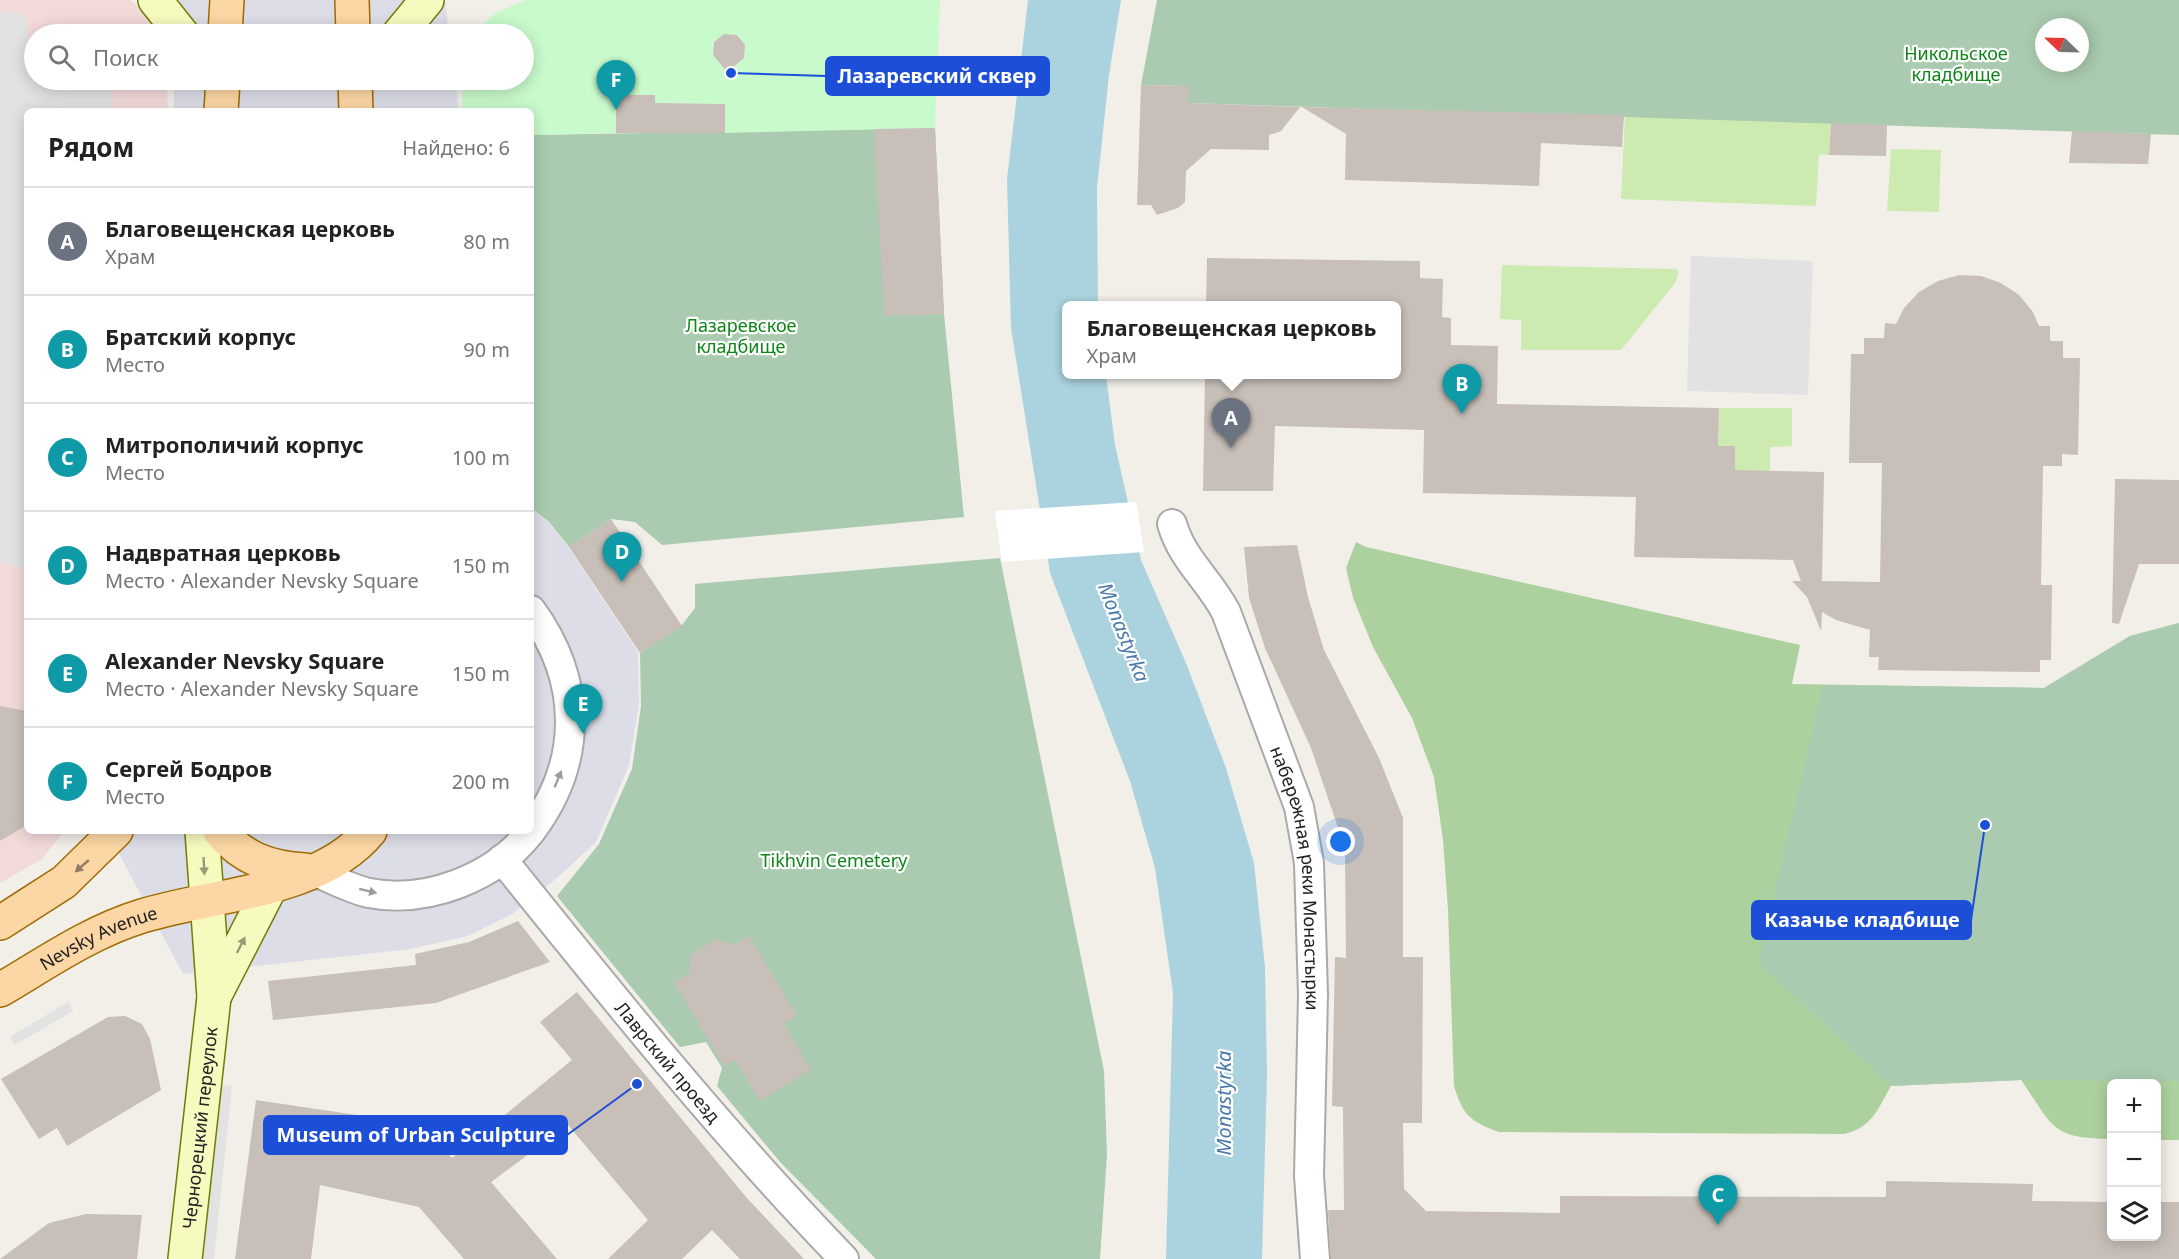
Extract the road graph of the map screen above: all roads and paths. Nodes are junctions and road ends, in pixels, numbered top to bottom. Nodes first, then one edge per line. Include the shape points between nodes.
1 (155, 0) edge
2 (227, 0) edge
3 (352, 0) edge
4 (427, 0) edge
5 (174, 24) edge
6 (226, 24) edge
7 (353, 24) edge
8 (407, 24) edge
9 (1172, 524) dead end
10 (534, 614) edge
11 (534, 826) edge
12 (113, 834) edge
13 (202, 834) edge
14 (223, 834) edge
15 (367, 834) edge
16 (528, 834) edge
17 (502, 859) junction
18 (313, 871) junction
19 (272, 884) junction
20 (206, 902) junction
21 (0, 923) edge
22 (0, 990) edge
23 (214, 997) junction
24 (185, 1259) edge
25 (844, 1259) edge
26 (1315, 1259) edge

1 - 5 street
2 - 6 main road
3 - 7 main road
4 - 8 street
9 - 26 street, набережная реки Монастырки via 1178,545 1216,592 1226,612 1299,807 1309,863 1313,995 1309,1176
11 -> 10 street via 562,770 571,720 563,668
12 -> 21 main road via 64,882
13 -> 20 street, Чернорецкий переулок
14 - 18 main road via 243,854 259,862 276,868
15 - 18 main road, Nevsky Avenue via 346,855
16 - 17 street
18 -> 17 street via 367,893 400,896 435,891 469,880
17 - 25 street, Лаврский проезд via 574,951 765,1177
18 - 19 main road, Nevsky Avenue
19 - 20 main road, Nevsky Avenue
23 -> 19 street, Чернорецкий переулок
20 - 22 main road, Nevsky Avenue via 142,916 111,928
20 - 23 street, Чернорецкий переулок
23 - 24 street, Чернорецкий переулок

